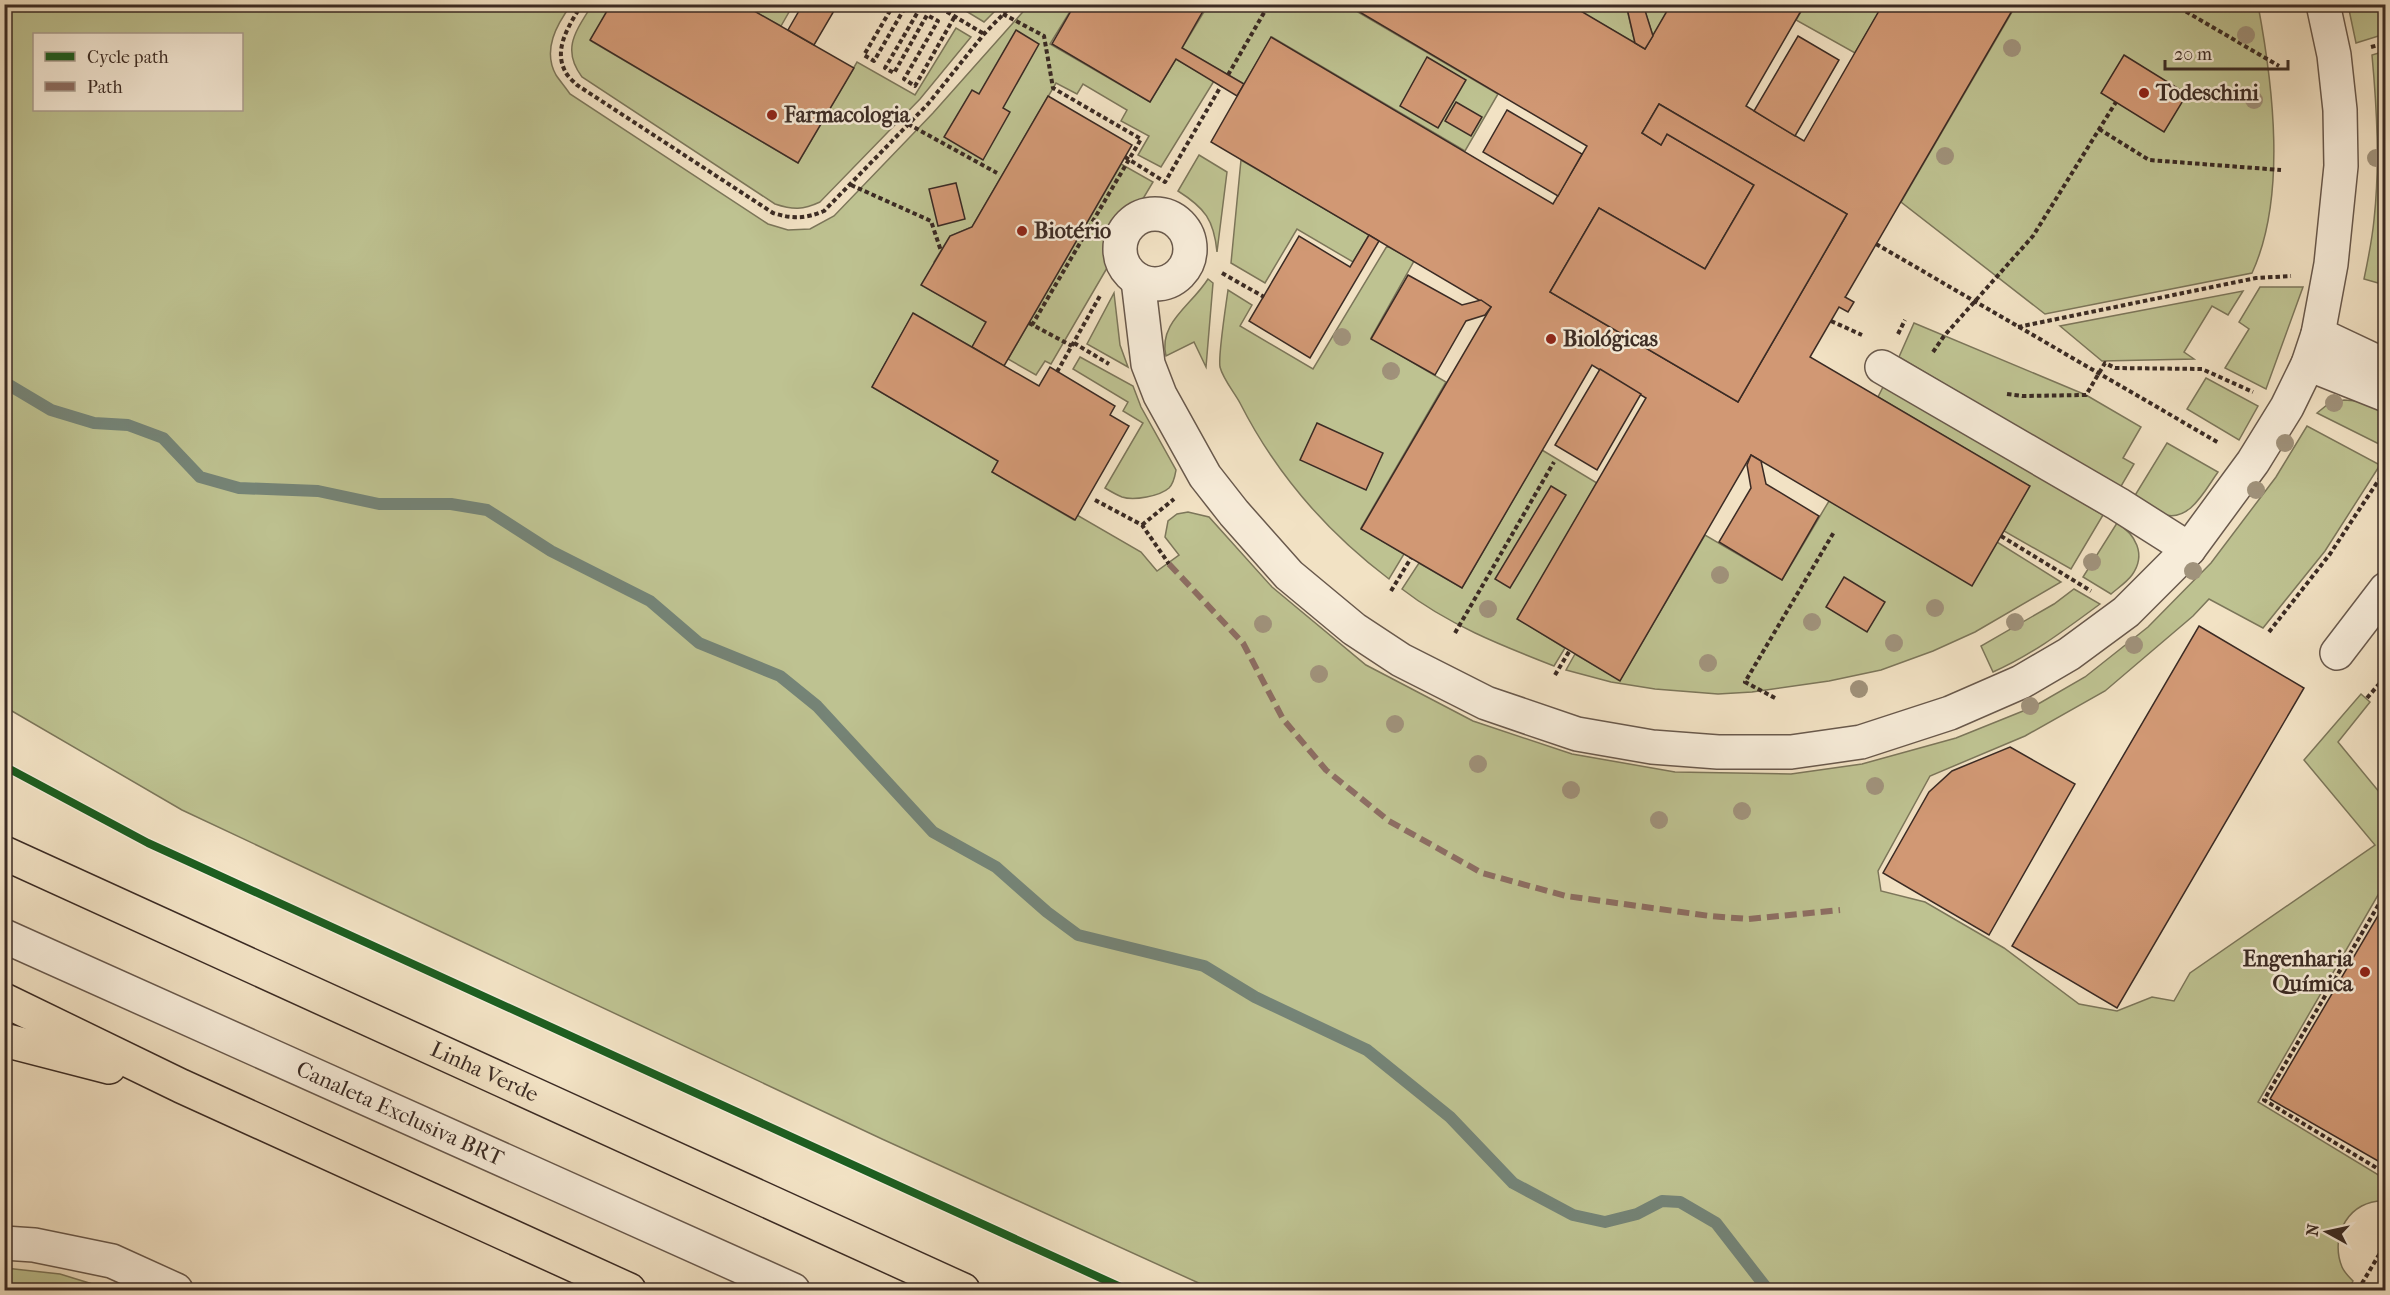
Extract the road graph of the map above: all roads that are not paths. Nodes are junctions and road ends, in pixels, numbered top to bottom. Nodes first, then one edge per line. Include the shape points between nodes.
1 (2323, 4) edge
2 (1138, 280) dead end
3 (2313, 349) junction
4 (2385, 366) edge
5 (1882, 367) dead end
6 (2385, 395) edge
7 (2189, 549) junction
8 (2385, 589) edge
9 (2337, 653) dead end
10 (4, 853) edge
11 (4, 936) edge
12 (4, 1000) edge
13 (4, 1040) edge
14 (180, 1086) junction
15 (4, 1243) edge
16 (176, 1290) edge
17 (629, 1290) edge
18 (793, 1290) edge
19 (963, 1290) edge

1 - 3 lane via 2334,56 2341,166 2331,264
2 - 7 lane via 1148,364 1160,395 1205,476 1289,575 1354,629 1401,660 1486,703 1577,734 1652,747 1718,752 1791,752 1861,742 1950,713 2021,682 2069,654 2126,612
3 - 4 lane
3 - 6 lane
3 - 7 lane via 2287,407 2253,462
5 - 7 lane
8 - 9 lane
10 - 19 highway, Linha Verde
11 - 18 lane, Canaleta Exclusiva BRT
12 - 14 highway
13 - 14 highway
14 - 17 highway
15 - 16 lane via 112,1260

